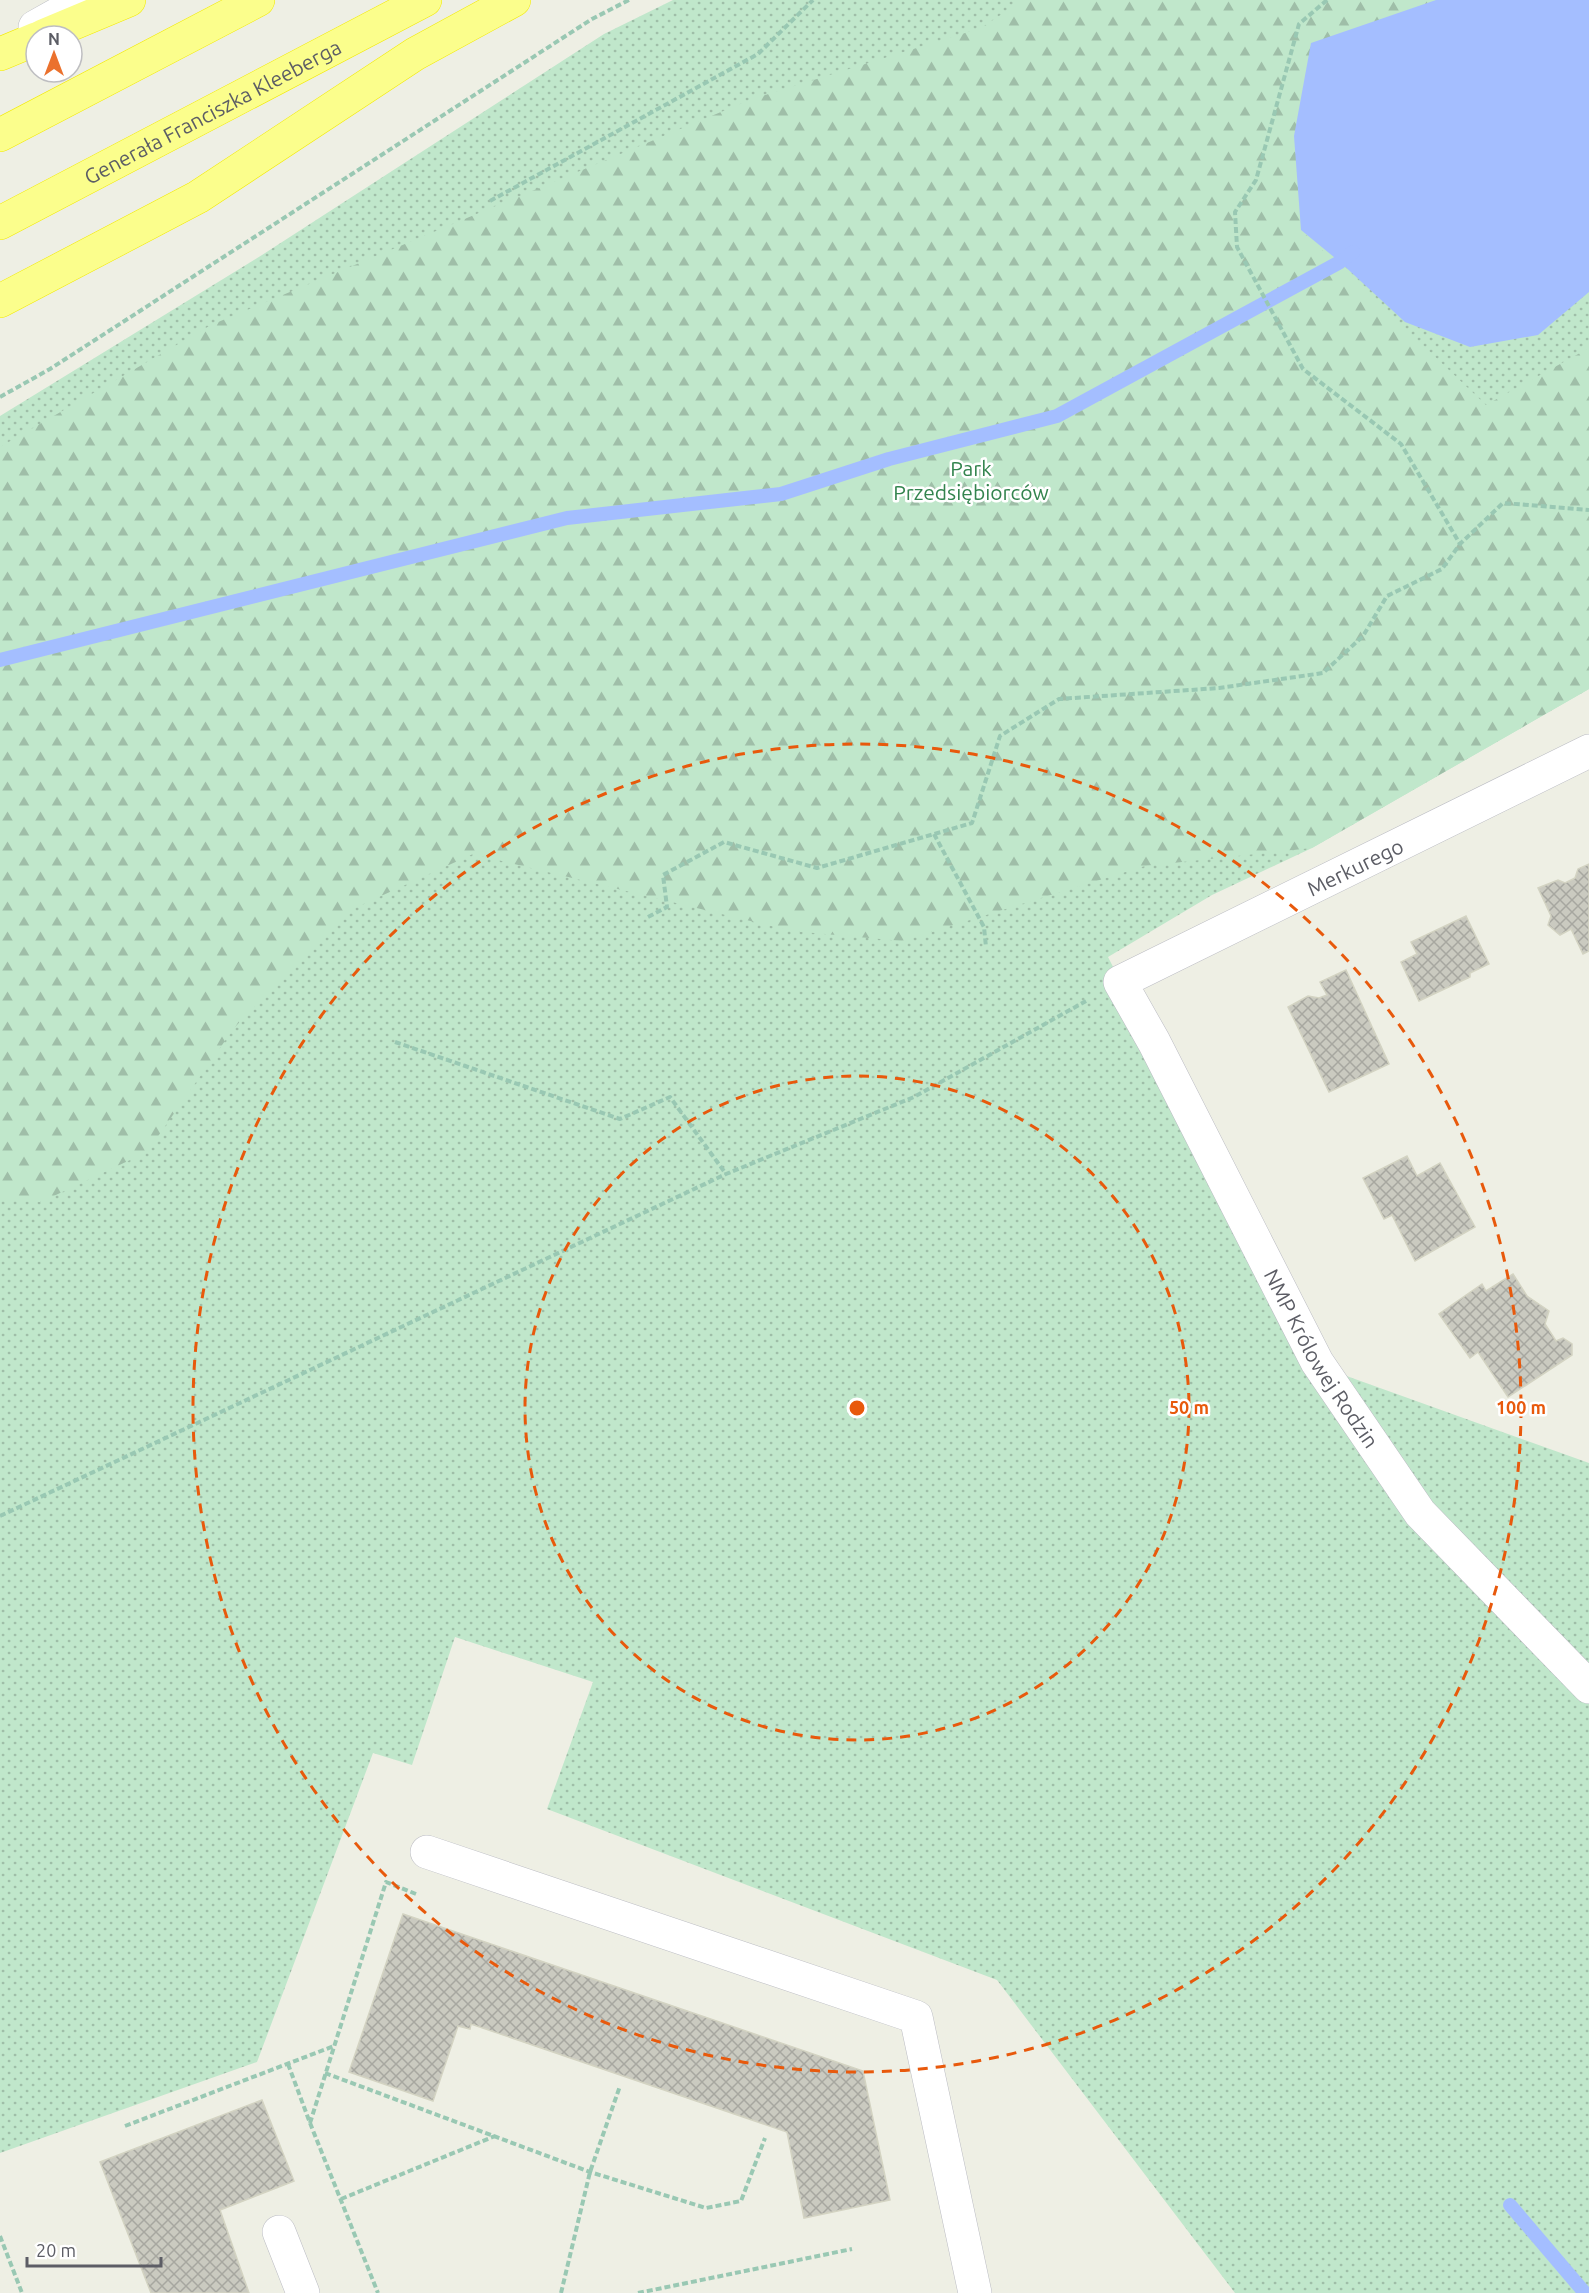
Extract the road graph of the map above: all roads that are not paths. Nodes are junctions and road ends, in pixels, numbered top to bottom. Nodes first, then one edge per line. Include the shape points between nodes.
1 (83, 0) edge
2 (129, 0) edge
3 (258, 0) edge
4 (425, 0) edge
5 (514, 0) edge
6 (72, 24) edge
7 (24, 44) edge
8 (0, 47) edge
9 (0, 54) edge
10 (0, 135) edge
11 (0, 223) edge
12 (0, 301) edge
13 (1589, 751) edge
14 (1120, 981) joint
15 (1589, 1687) edge
16 (427, 1852) road end
17 (279, 2232) dead end
18 (303, 2293) edge
19 (975, 2293) edge

1 - 8 street
2 - 6 highway
3 - 10 highway
4 - 11 highway, Generała Franciszka Kleeberga
5 - 12 highway via 415,54 198,197
7 - 9 highway
13 - 14 street, Merkurego
14 - 15 street, NMP Królowej Rodzin via 1317,1362 1420,1514
16 - 19 street via 916,2017
17 - 18 street

